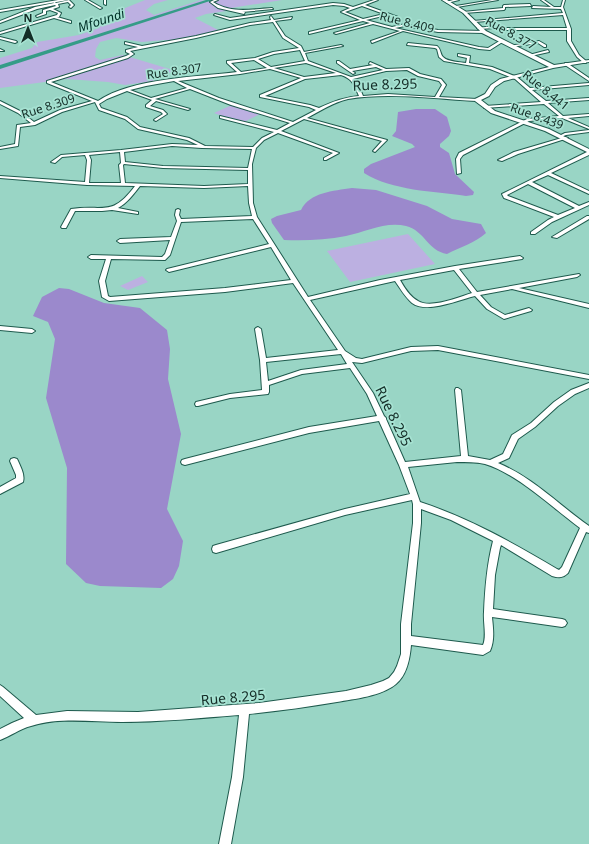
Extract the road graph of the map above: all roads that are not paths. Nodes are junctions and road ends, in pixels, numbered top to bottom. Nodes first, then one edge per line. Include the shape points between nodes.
1 (68, 0) edge
2 (74, 0) edge
3 (86, 0) edge
4 (217, 0) edge
5 (341, 0) edge
6 (377, 0) edge
7 (458, 0) edge
8 (497, 0) edge
9 (524, 0) edge
10 (542, 0) edge
11 (564, 0) edge
12 (445, 1) edge
13 (56, 2) edge
14 (15, 3) dead end
15 (40, 4) junction
16 (362, 5) junction
17 (530, 5) junction
18 (457, 6) junction
19 (70, 7) dead end
20 (533, 7) junction
21 (553, 7) junction
22 (100, 8) dead end
23 (352, 8) junction
24 (563, 8) junction
25 (1, 9) edge
26 (50, 9) junction
27 (240, 11) junction
28 (464, 12) junction
29 (266, 14) junction
30 (386, 14) junction
31 (543, 14) junction
32 (565, 14) junction
33 (215, 15) dead end
34 (37, 16) dead end
35 (252, 16) junction
36 (54, 17) junction
37 (397, 17) dead end
38 (0, 18) edge
39 (291, 18) dead end
40 (12, 19) dead end
41 (273, 20) junction
42 (361, 20) junction
43 (474, 21) junction
44 (0, 22) edge
45 (70, 22) dead end
46 (373, 23) junction
47 (20, 26) junction
48 (392, 28) junction
49 (478, 28) junction
50 (570, 29) junction
51 (403, 31) junction
52 (450, 32) junction
53 (484, 32) junction
54 (0, 33) edge
55 (336, 33) dead end
56 (310, 34) dead end
57 (0, 38) edge
58 (436, 38) junction
59 (15, 42) dead end
60 (372, 42) dead end
61 (502, 42) junction
62 (126, 43) dead end
63 (408, 44) dead end
64 (341, 46) dead end
65 (511, 46) junction
66 (545, 46) dead end
67 (142, 47) junction
68 (301, 49) junction
69 (548, 51) dead end
70 (302, 53) junction
71 (459, 55) dead end
72 (530, 55) junction
73 (255, 58) junction
74 (306, 62) junction
75 (338, 62) dead end
76 (587, 62) edge
77 (370, 63) dead end
78 (467, 64) junction
79 (566, 64) junction
80 (376, 66) junction
81 (552, 66) junction
82 (270, 68) junction
83 (349, 70) junction
84 (386, 70) junction
85 (240, 73) junction
86 (340, 74) junction
87 (358, 77) junction
88 (514, 77) junction
89 (304, 78) junction
90 (351, 78) junction
91 (174, 80) junction
92 (589, 80) edge
93 (589, 84) edge
94 (189, 88) junction
95 (530, 89) junction
96 (127, 90) junction
97 (361, 96) junction
98 (437, 97) junction
99 (589, 99) edge
100 (153, 100) junction
101 (477, 100) junction
102 (0, 102) edge
103 (96, 102) junction
104 (547, 102) junction
105 (485, 107) junction
106 (188, 109) dead end
107 (319, 110) junction
108 (589, 115) edge
109 (221, 117) dead end
110 (562, 117) junction
111 (303, 118) junction
112 (156, 120) dead end
113 (523, 122) junction
114 (293, 123) junction
115 (34, 124) junction
116 (589, 128) edge
117 (276, 131) junction
118 (589, 131) edge
119 (563, 137) junction
120 (204, 147) junction
121 (0, 148) edge
122 (254, 148) junction
123 (121, 151) junction
124 (375, 151) dead end
125 (589, 152) edge
126 (86, 154) junction
127 (326, 159) dead end
128 (500, 160) dead end
129 (53, 162) dead end
130 (123, 163) junction
131 (249, 169) junction
132 (459, 173) dead end
133 (548, 173) junction
134 (0, 177) edge
135 (528, 182) junction
136 (86, 184) junction
137 (123, 184) junction
138 (138, 185) junction
139 (250, 185) junction
140 (589, 193) edge
141 (589, 203) edge
142 (577, 208) junction
143 (114, 209) junction
144 (178, 210) dead end
145 (136, 213) dead end
146 (255, 217) junction
147 (558, 217) junction
148 (589, 217) edge
149 (179, 221) junction
150 (64, 227) dead end
151 (534, 233) dead end
152 (555, 237) dead end
153 (173, 238) junction
154 (120, 241) dead end
155 (271, 245) junction
156 (91, 257) dead end
157 (109, 258) junction
158 (520, 258) dead end
159 (455, 268) junction
160 (169, 270) dead end
161 (577, 275) dead end
162 (396, 279) junction
163 (294, 281) junction
164 (512, 288) junction
165 (476, 294) junction
166 (308, 299) junction
167 (589, 306) edge
168 (529, 310) dead end
169 (0, 328) edge
170 (258, 329) dead end
171 (32, 331) dead end
172 (342, 352) junction
173 (263, 360) junction
174 (351, 366) junction
175 (589, 377) edge
176 (266, 384) junction
177 (589, 385) edge
178 (458, 390) dead end
179 (198, 404) dead end
180 (382, 418) junction
181 (466, 460) junction
182 (14, 461) dead end
183 (185, 462) dead end
184 (490, 463) junction
185 (403, 465) junction
186 (0, 491) edge
187 (415, 500) junction
188 (587, 529) edge
189 (498, 539) junction
190 (216, 549) dead end
191 (488, 612) junction
192 (562, 623) dead end
193 (407, 640) junction
194 (0, 690) edge
195 (244, 709) junction
196 (33, 719) junction
197 (0, 735) edge
198 (225, 844) edge

1 - 2 street
1 - 13 highway
1 - 19 street via 73,5
3 - 22 street
4 - 27 street via 211,2 219,7
5 - 27 street
6 - 16 street, Rue 8.409
7 - 12 street
8 - 18 street
9 - 17 street
10 - 21 street
11 - 24 street
12 - 18 street, Rue 8.377
13 - 15 highway
13 - 25 highway
13 - 26 street via 58,6
13 - 44 street
14 - 25 highway
15 - 25 highway
15 - 38 highway
16 - 23 street, Rue 8.409
16 - 30 street
17 - 20 street
17 - 28 street
18 - 28 street, Rue 8.377
20 - 21 street
20 - 31 street
21 - 24 street
23 - 29 street via 333,4
23 - 42 street, Rue 8.409 via 342,12
24 - 32 street
26 - 34 street
26 - 36 street via 60,13
27 - 35 street
28 - 43 street, Rue 8.377
29 - 35 street
29 - 41 street
30 - 37 street
30 - 42 street
31 - 32 street
31 - 43 street via 540,17
32 - 50 street
33 - 35 street via 226,19
36 - 45 street
36 - 47 street
39 - 41 street
40 - 47 street
41 - 67 street
41 - 68 street via 284,37
42 - 46 street, Rue 8.409
42 - 56 street
43 - 49 street, Rue 8.377
46 - 48 street, Rue 8.409
46 - 55 street
47 - 54 street
48 - 51 street, Rue 8.409
48 - 52 street via 411,25
49 - 50 street
49 - 53 street, Rue 8.377
50 - 76 street via 569,41 578,56
51 - 58 street, Rue 8.409
51 - 60 street
52 - 53 street
52 - 58 street
53 - 61 street, Rue 8.377
57 - 59 street
58 - 61 street, Rue 8.409 via 485,49
61 - 65 street, Rue 8.377
62 - 67 street
63 - 78 street, Rue 8.441 via 438,48 443,59
64 - 70 street
65 - 66 street via 539,42
65 - 72 street, Rue 8.377
67 - 103 street via 127,51 132,54 127,57 48,82
68 - 70 street
68 - 73 street
69 - 72 street
70 - 74 street
71 - 78 street via 469,57
72 - 81 street, Rue 8.377
73 - 82 street
73 - 85 street via 228,62
74 - 82 street, Rue 8.307
74 - 86 street via 330,68
75 - 83 street
76 - 79 street
77 - 80 street
78 - 88 street, Rue 8.441 via 491,68
79 - 81 street
79 - 92 street
80 - 83 street
80 - 84 street
81 - 88 street
82 - 85 street, Rue 8.307
82 - 89 street
83 - 87 street
84 - 87 street
84 - 98 street via 405,68 419,75 440,80 444,85
85 - 91 street, Rue 8.307
86 - 89 street
86 - 90 street
87 - 90 street
88 - 95 street, Rue 8.441
88 - 101 street via 497,83 486,95
89 - 107 street via 261,96
90 - 97 street
91 - 94 street
91 - 96 street, Rue 8.307
93 - 95 street
94 - 100 street
94 - 114 street
95 - 104 street, Rue 8.441
96 - 100 street
96 - 103 street, Rue 8.307
97 - 98 street, Rue 8.295
97 - 107 street, Rue 8.295 via 340,100
98 - 101 street, Rue 8.295
99 - 104 street
100 - 106 street
100 - 112 street via 147,106 165,114
101 - 105 street, Rue 8.439
102 - 115 street
103 - 115 street, Rue 8.309 via 61,111
103 - 120 street via 100,109 126,118 139,128 188,139
104 - 105 street
104 - 110 street, Rue 8.441
105 - 113 street, Rue 8.439
107 - 111 street, Rue 8.295
108 - 110 street
109 - 117 street
110 - 113 street
110 - 116 street, Rue 8.441
111 - 114 street, Rue 8.295
111 - 124 street via 385,140
113 - 119 street, Rue 8.439
113 - 132 street via 461,154 458,159
114 - 117 street, Rue 8.295
115 - 121 street, Rue 8.309 via 17,127 16,145
117 - 122 street, Rue 8.295
117 - 127 street via 337,153
118 - 119 street via 565,134
119 - 125 street, Rue 8.439
119 - 128 street
120 - 122 street
120 - 123 street via 172,145
122 - 131 street, Rue 8.295
123 - 126 street
123 - 130 street
125 - 133 street
126 - 129 street via 61,156
126 - 136 street via 89,160
130 - 131 street via 163,168
130 - 137 street
131 - 139 street, Rue 8.295
133 - 135 street
133 - 140 street
134 - 136 street
135 - 142 street
135 - 147 street via 504,196
136 - 137 street
137 - 138 street
138 - 139 street
138 - 143 street via 133,193
139 - 146 street, Rue 8.295
141 - 142 street
142 - 147 street
143 - 145 street
143 - 150 street via 73,210
144 - 149 street
146 - 149 street
146 - 155 street, Rue 8.295
147 - 151 street
148 - 152 street
149 - 153 street
153 - 154 street
153 - 157 street via 163,259
155 - 160 street
155 - 163 street, Rue 8.295
156 - 157 street
157 - 163 street via 102,281 105,297 109,299 225,290
158 - 159 street
159 - 162 street
159 - 165 street
161 - 164 street
162 - 165 street via 413,301 421,305 434,305
162 - 166 street
163 - 166 street, Rue 8.295
164 - 165 street
164 - 167 street
165 - 168 street via 489,308 504,317
166 - 172 street, Rue 8.295
169 - 171 street
170 - 173 street
172 - 173 street
172 - 174 street, Rue 8.295
172 - 175 street via 354,360 362,361 411,349 438,348
173 - 176 street
174 - 176 street via 300,372
174 - 180 street, Rue 8.295 via 370,393
176 - 179 street via 266,392 230,396
177 - 184 street via 556,404 516,437 506,456
178 - 181 street
180 - 183 street via 309,430
180 - 185 street, Rue 8.295
181 - 184 street
181 - 185 street
182 - 186 street via 20,480
184 - 188 street via 523,482
185 - 187 street, Rue 8.295
187 - 189 street
187 - 190 street via 345,512
187 - 193 street, Rue 8.295 via 417,523 406,624
188 - 189 street via 561,574 555,573
189 - 191 street via 490,573
191 - 192 street
191 - 193 street via 489,642 483,650
193 - 195 street, Rue 8.295 via 403,666 391,681 382,685 312,701
194 - 196 street
195 - 196 street, Rue 8.295 via 131,717
195 - 198 street via 243,747
196 - 197 street, Rue 8.295

